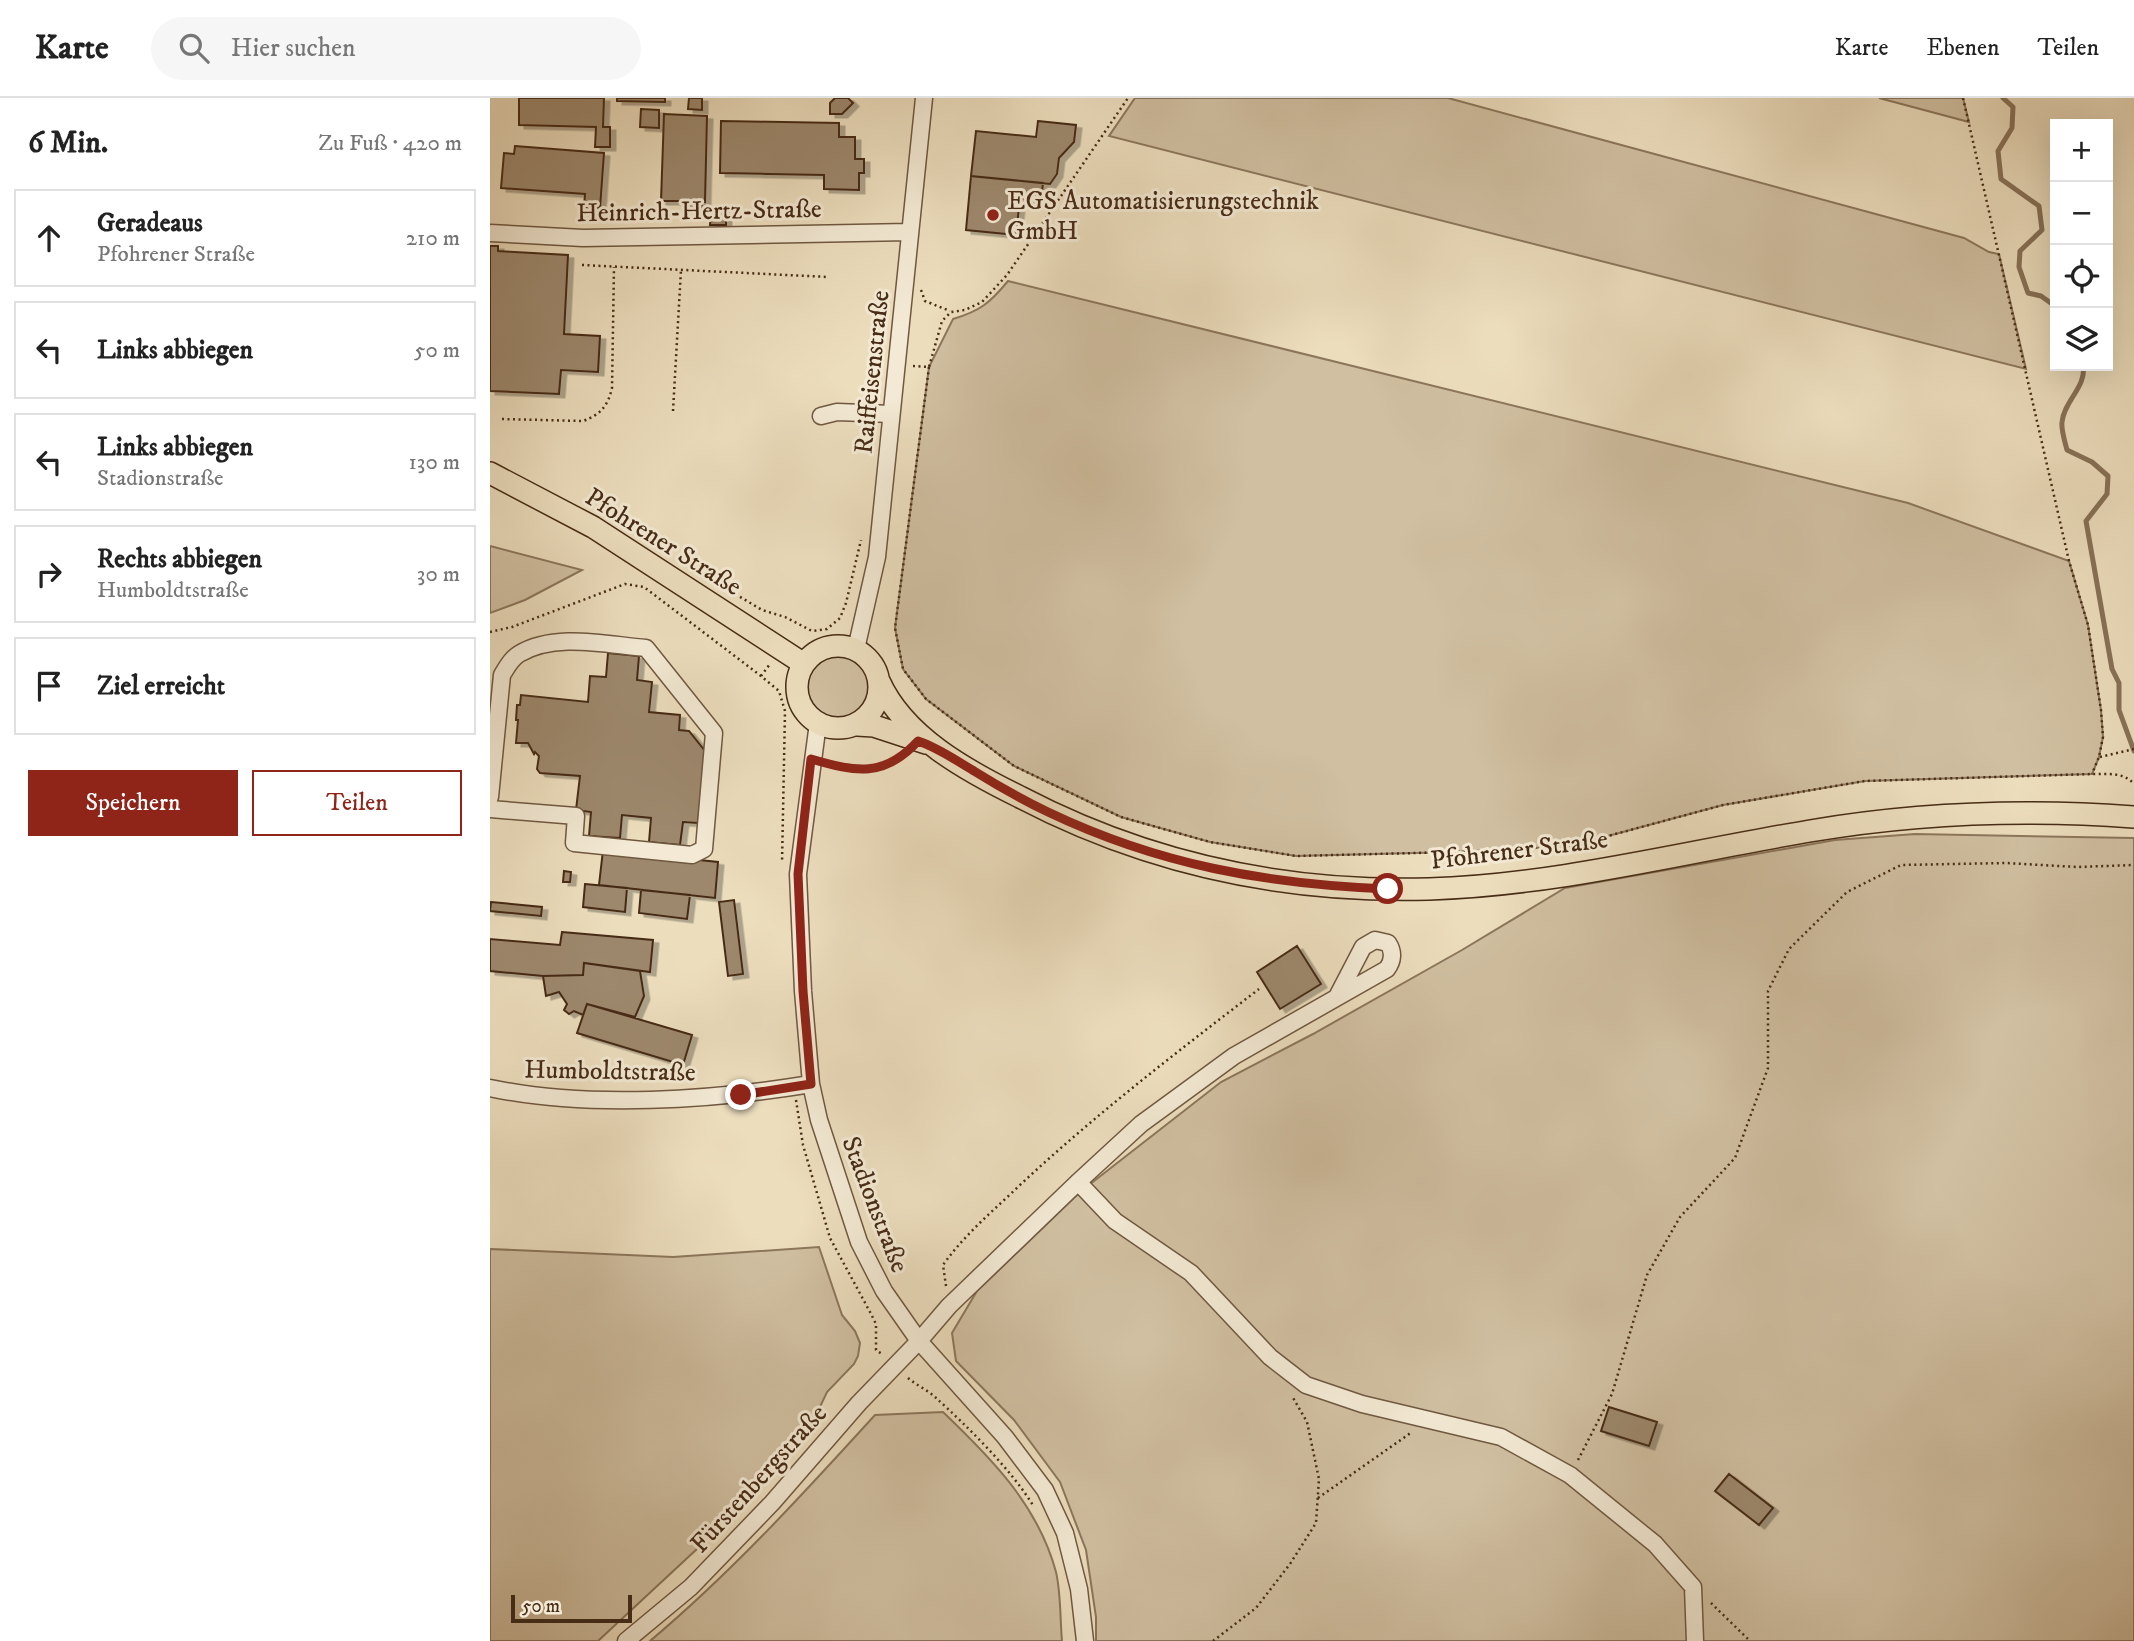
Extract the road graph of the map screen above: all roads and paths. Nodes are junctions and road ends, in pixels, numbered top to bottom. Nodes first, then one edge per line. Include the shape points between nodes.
1 (924, 98) edge
2 (1128, 98) edge
3 (1963, 98) edge
4 (909, 232) junction
5 (490, 233) edge
6 (582, 265) dead end
7 (614, 267) junction
8 (681, 270) junction
9 (828, 277) dead end
10 (921, 283) dead end
11 (951, 312) junction
12 (897, 365) junction
13 (929, 367) junction
14 (674, 411) dead end
15 (891, 414) junction
16 (821, 416) dead end
17 (502, 419) dead end
18 (490, 473) edge
19 (862, 538) dead end
20 (797, 624) dead end
21 (490, 632) edge
22 (856, 649) junction
23 (804, 664) junction
24 (761, 676) dead end
25 (880, 681) junction
26 (818, 723) junction
27 (857, 724) junction
28 (927, 744) junction
29 (2134, 749) edge
30 (2099, 757) junction
31 (811, 759) junction
32 (2092, 774) junction
33 (2134, 784) edge
34 (490, 797) edge
35 (490, 808) edge
36 (2134, 817) edge
37 (2134, 866) edge
38 (1259, 989) dead end
39 (1338, 995) dead end
40 (811, 1084) junction
41 (794, 1087) junction
42 (490, 1088) edge
43 (1077, 1182) junction
44 (950, 1306) junction
45 (919, 1341) junction
46 (897, 1364) junction
47 (1288, 1389) dead end
48 (1427, 1421) junction
49 (1570, 1475) junction
50 (1318, 1498) junction
51 (1039, 1516) dead end
52 (1693, 1587) junction
53 (626, 1641) edge
54 (1085, 1641) edge
55 (1213, 1641) edge
56 (1695, 1641) edge
57 (1750, 1641) edge

1 - 4 street, Raiffeisenstraße
2 - 11 path via 1007,275 982,302
3 - 30 path via 2069,561 2088,625 2101,710
4 - 5 street, Heinrich-Hertz-Straße via 583,238
4 - 12 street, Raiffeisenstraße
6 - 7 path
7 - 8 path
7 - 17 path via 612,388 607,405 583,421
8 - 9 path
8 - 14 path
10 - 11 path via 925,301
11 - 13 path via 942,321
12 - 13 path
12 - 15 street, Raiffeisenstraße
13 - 32 path via 895,628 903,669 926,699 1014,766 1121,817 1210,842 1296,856 1455,852 1571,846 1723,805 1865,782
15 - 16 street via 837,412
15 - 22 street, Raiffeisenstraße via 877,557
18 - 23 main road, Pfohrener Straße via 593,527
19 - 20 path via 840,618 827,629 812,631
21 - 24 path via 625,584 644,587
22 - 23 main road via 825,648
22 - 25 main road via 874,667
23 - 26 main road via 798,676 800,703
25 - 27 main road via 875,706
25 - 28 main road, Pfohrener Straße via 888,701
26 - 27 main road via 844,729
26 - 31 street, Stadionstraße
27 - 28 main road, Pfohrener Straße
28 - 31 path via 874,769 850,769
28 - 36 main road, Pfohrener Straße via 1008,792 1125,845 1209,868 1343,887 1432,889 1521,880 1813,830 1902,820 2013,814
29 - 30 path
30 - 32 path
31 - 40 street, Stadionstraße via 798,874
32 - 33 path via 2119,775
34 - 35 street via 502,675 510,662 537,647 558,641 646,648 714,733 704,849 692,855 575,843 576,816
37 - 49 path via 1901,865 1847,892 1790,949 1768,991 1768,1068 1735,1158 1680,1217 1647,1275 1612,1394
38 - 44 path via 1134,1085 959,1242 943,1265
39 - 43 street, Fürstenbergstraße via 1234,1056 1141,1124
40 - 41 street, Humboldtstraße
40 - 45 street, Stadionstraße via 859,1241 884,1291
41 - 42 street, Humboldtstraße via 667,1099 567,1097
41 - 46 path via 803,1145 830,1238 876,1324 876,1350
43 - 44 street, Fürstenbergstraße
43 - 48 street via 1115,1221 1191,1273 1270,1357 1306,1385
44 - 45 street, Fürstenbergstraße
45 - 46 street, Fürstenbergstraße
45 - 54 street, Stadionstraße via 1005,1437 1045,1490 1065,1533 1079,1589
46 - 51 path via 982,1444 1027,1495
46 - 53 street, Fürstenbergstraße via 691,1587
47 - 50 path via 1307,1422 1319,1479
48 - 49 street via 1501,1437
48 - 50 path
49 - 52 street via 1656,1544
50 - 55 path via 1316,1523 1290,1564 1256,1608
52 - 56 street
52 - 57 path

